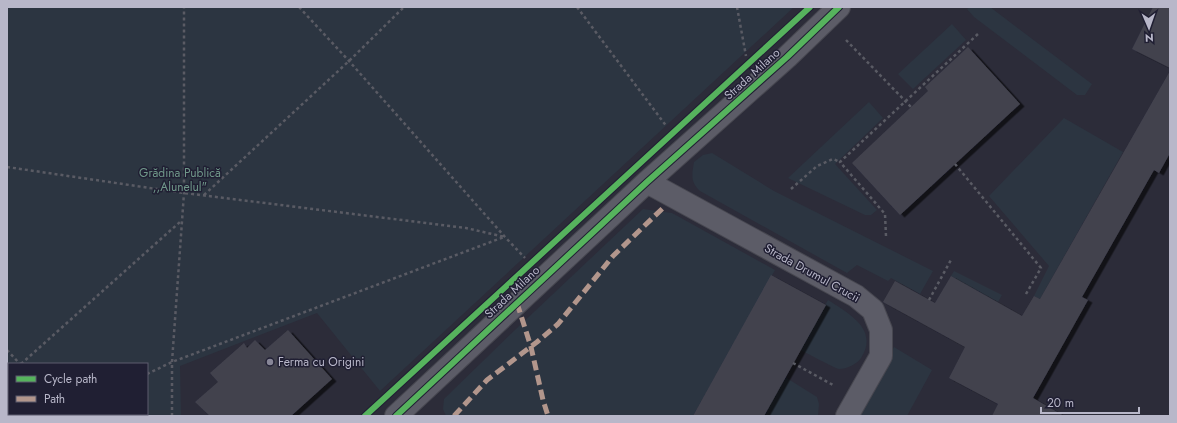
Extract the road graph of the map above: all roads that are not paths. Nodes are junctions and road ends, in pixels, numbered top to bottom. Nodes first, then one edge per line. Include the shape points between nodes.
1 (833, 13) edge
2 (647, 182) junction
3 (396, 416) edge
4 (847, 416) edge

1 - 2 street, Strada Milano
2 - 3 street, Strada Milano
2 - 4 street, Strada Drumul Crucii via 856,296 873,310 881,330 881,356

